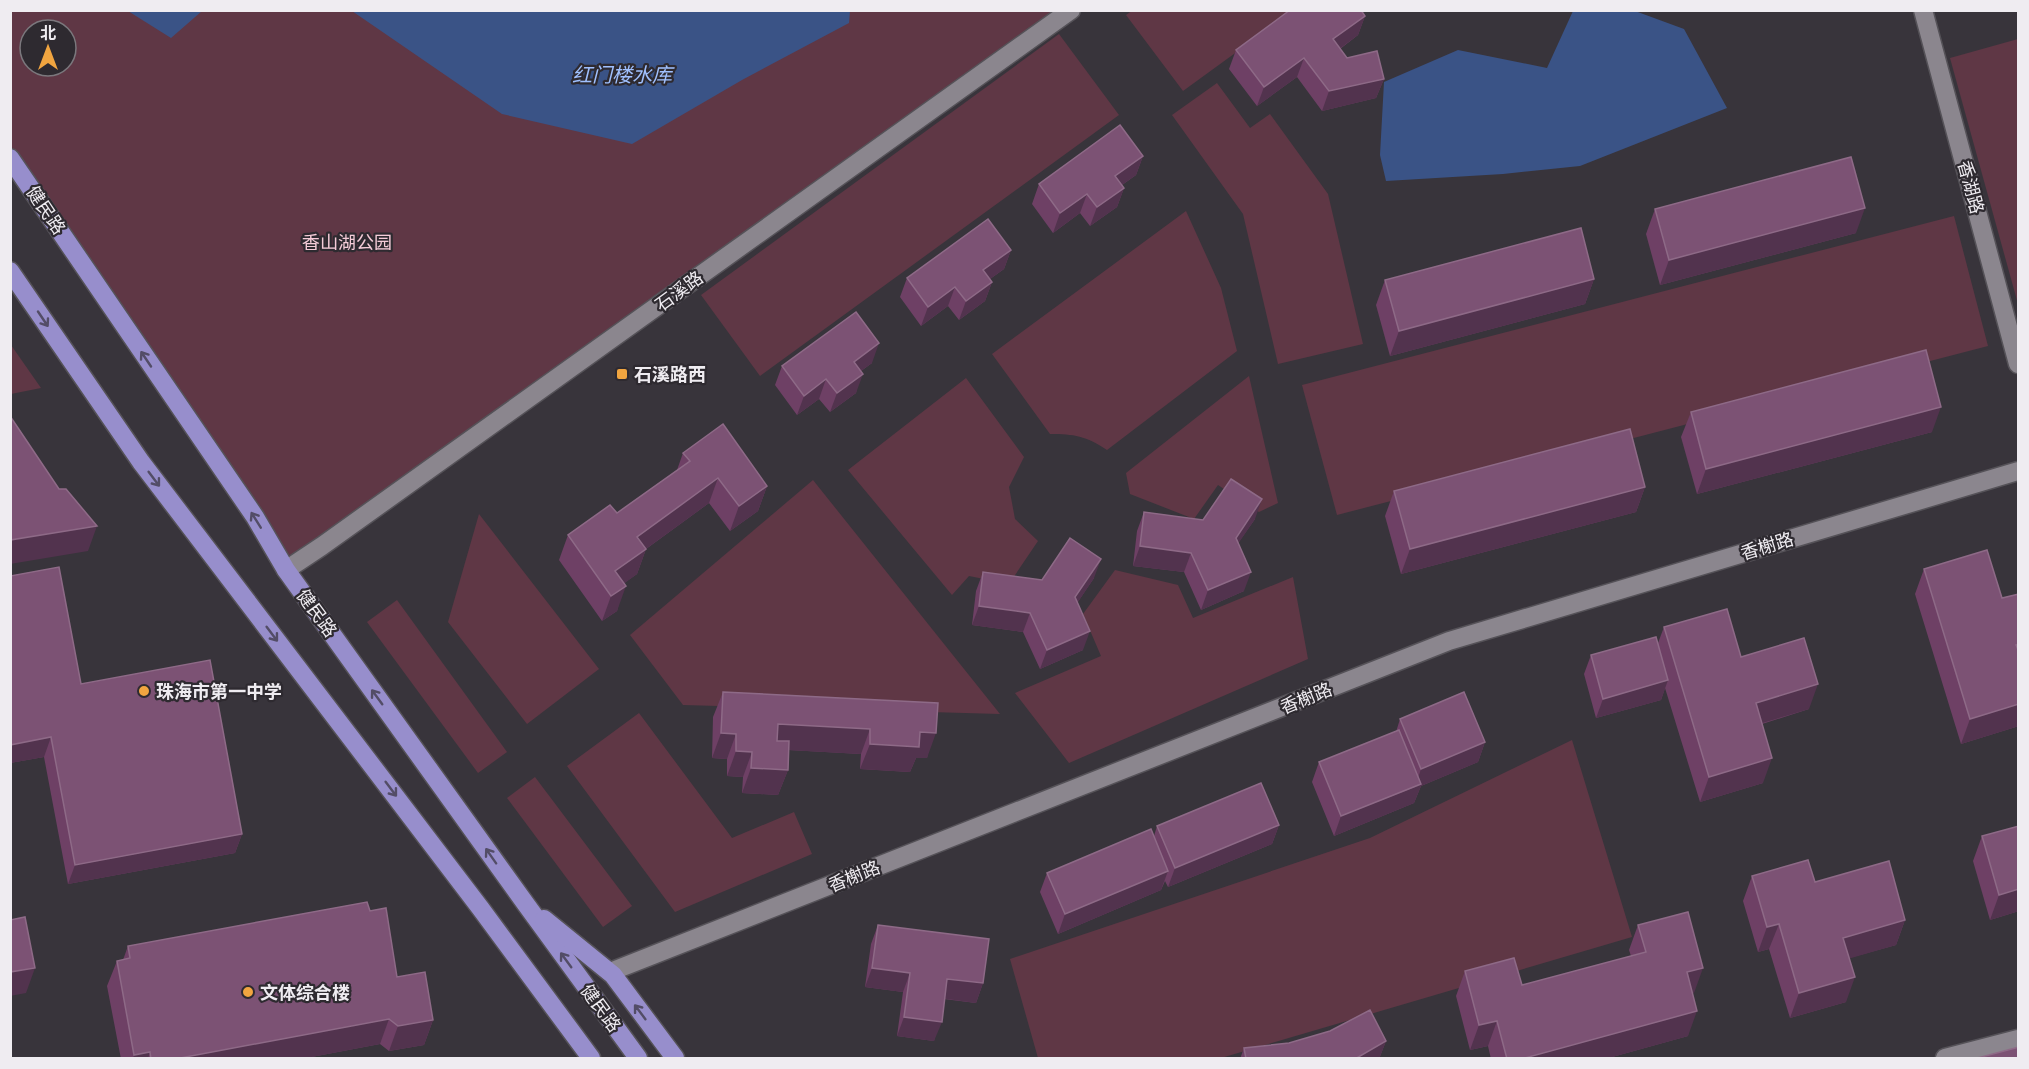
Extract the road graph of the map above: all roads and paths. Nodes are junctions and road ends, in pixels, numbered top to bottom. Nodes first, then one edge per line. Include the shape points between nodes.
1 (1071, 10) edge
2 (1923, 10) edge
3 (10, 158) edge
4 (10, 271) edge
5 (2019, 364) edge
6 (2019, 471) edge
7 (286, 570) junction
8 (525, 903) junction
9 (481, 909) junction
10 (610, 972) junction
11 (2019, 1039) edge
12 (577, 1059) edge
13 (591, 1059) edge
14 (638, 1059) edge
15 (675, 1059) edge
16 (1946, 1059) edge

1 - 7 street, 石溪路
2 - 5 street, 香湖路
7 -> 3 main road, 健民路 via 255,518
4 -> 9 main road via 141,462
6 - 10 street, 香榭路 via 1449,641
8 -> 7 main road, 健民路
8 - 10 main road
14 -> 8 main road, 健民路
9 - 12 main road via 533,996
9 - 13 main road
15 -> 10 main road
11 - 16 street

